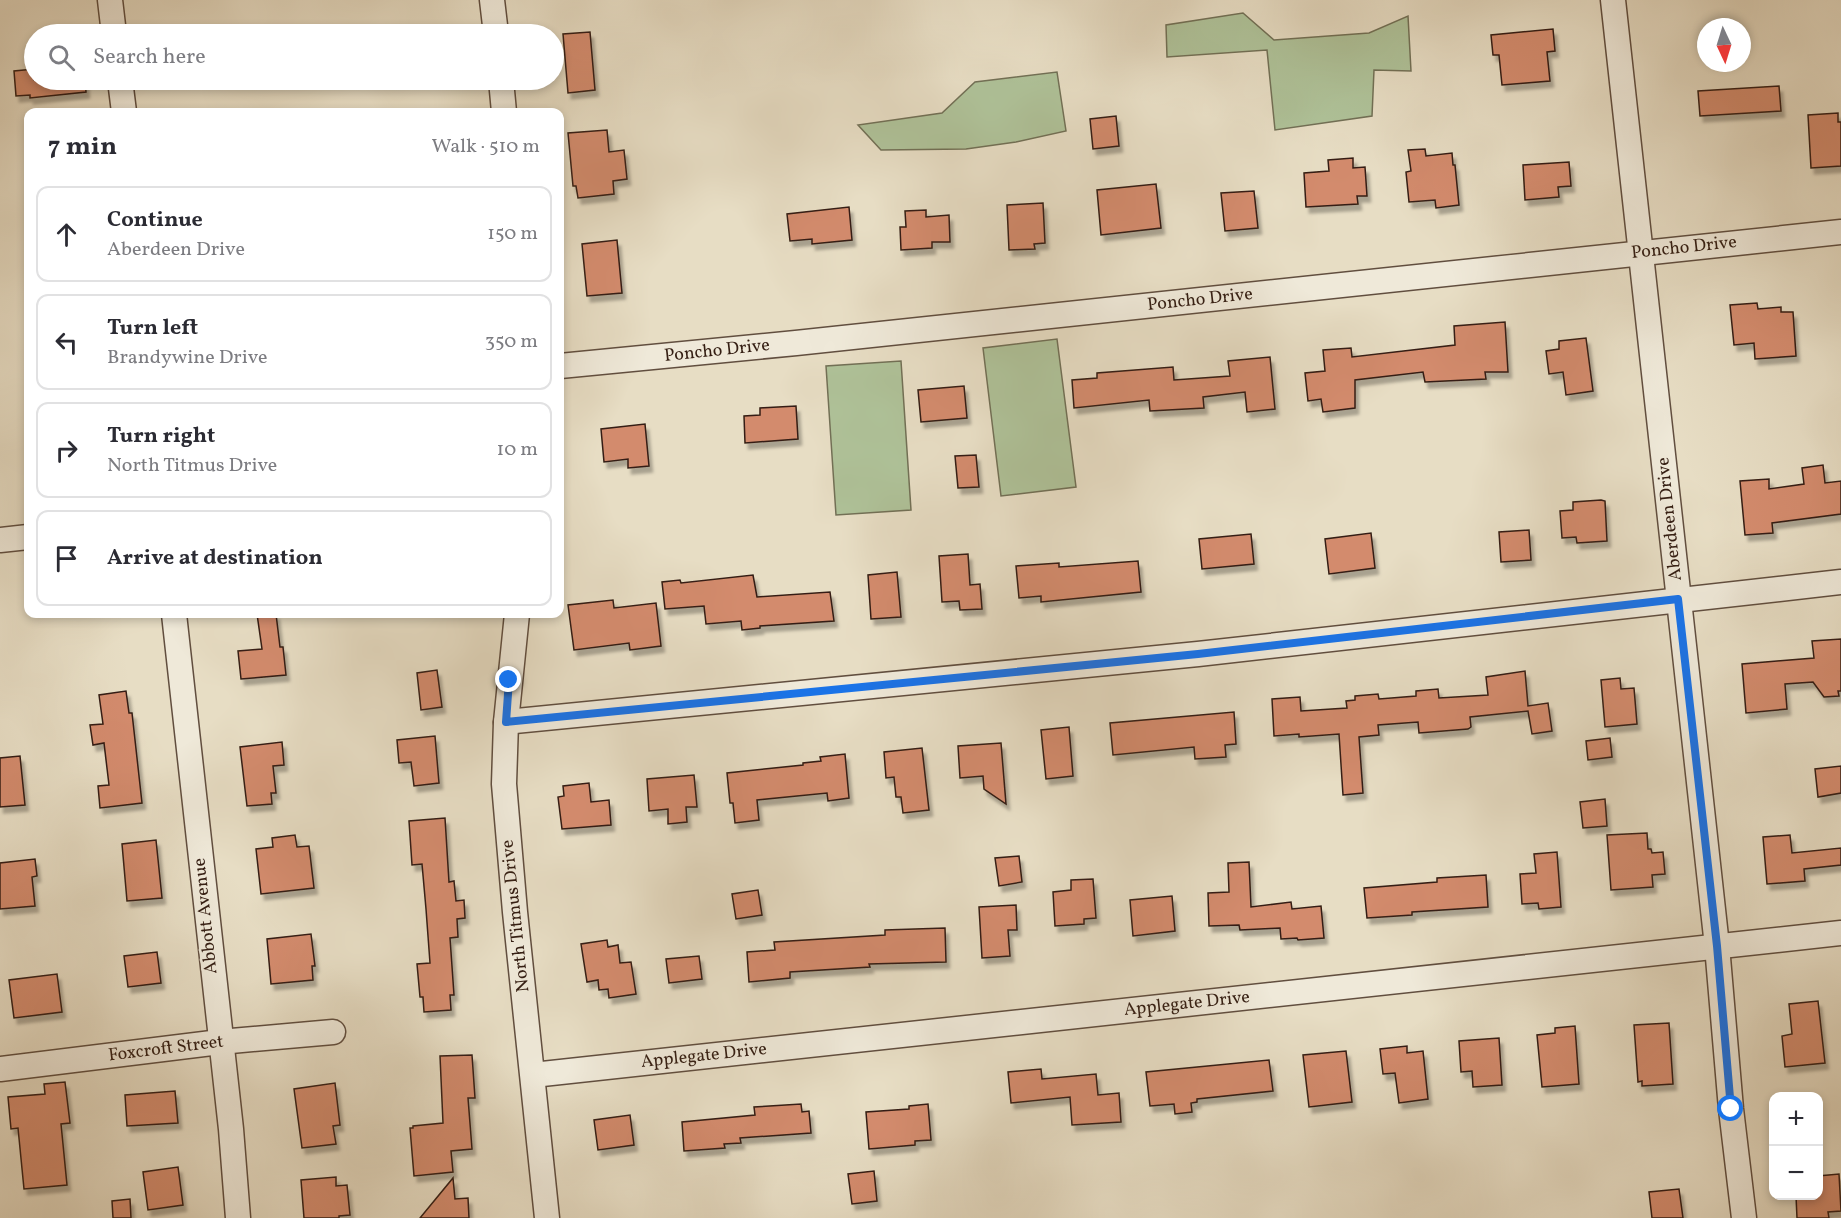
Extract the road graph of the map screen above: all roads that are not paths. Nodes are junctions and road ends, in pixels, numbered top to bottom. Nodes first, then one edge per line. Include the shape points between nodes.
1 (110, 0) edge
2 (492, 0) edge
3 (1613, 0) edge
4 (113, 24) edge
5 (495, 24) edge
6 (121, 90) edge
7 (502, 90) edge
8 (124, 108) edge
9 (504, 108) edge
10 (1841, 232) edge
11 (1641, 253) junction
12 (564, 366) edge
13 (24, 537) edge
14 (0, 540) edge
15 (1841, 582) edge
16 (1678, 599) junction
17 (174, 618) edge
18 (517, 618) edge
19 (506, 722) junction
20 (1841, 933) edge
21 (1717, 946) junction
22 (333, 1032) dead end
23 (220, 1042) junction
24 (0, 1069) edge
25 (533, 1075) junction
26 (238, 1218) edge
27 (548, 1218) edge
28 (1744, 1218) edge

1 - 4 street
2 - 5 street
3 - 11 street, Aberdeen Drive
6 - 8 street
7 - 9 street
10 - 11 street, Poncho Drive
11 - 12 street, Poncho Drive
11 - 16 street, Aberdeen Drive
13 - 14 street
15 - 16 street
16 - 19 street via 1198,654
16 - 21 street, Aberdeen Drive
17 - 23 street, Abbott Avenue
18 - 19 street, North Titmus Drive
19 - 25 street, North Titmus Drive via 504,784
20 - 21 street, Applegate Drive
21 - 25 street, Applegate Drive
21 - 28 street, Aberdeen Drive
22 - 23 street, Foxcroft Street
23 - 24 street, Foxcroft Street
23 - 26 street, Abbott Avenue
25 - 27 street, North Titmus Drive

